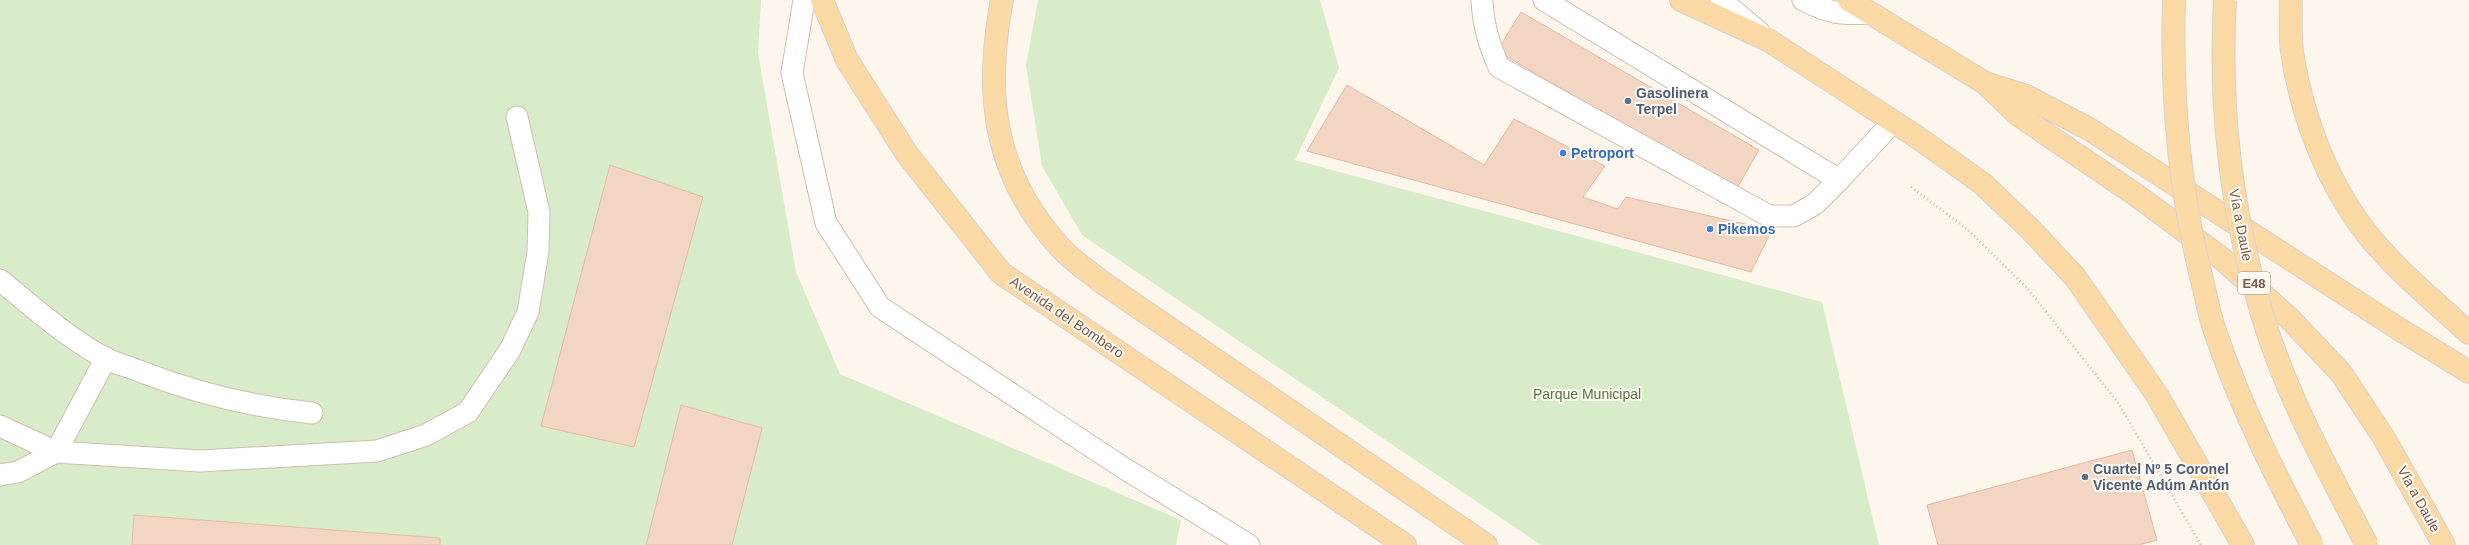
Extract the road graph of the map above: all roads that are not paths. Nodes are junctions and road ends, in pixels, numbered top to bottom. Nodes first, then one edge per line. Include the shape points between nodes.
1 (804, 0) edge
2 (822, 0) edge
3 (1002, 0) edge
4 (1482, 0) edge
5 (1544, 0) edge
6 (1681, 0) edge
7 (1721, 0) edge
8 (1803, 0) edge
9 (1849, 0) edge
10 (2174, 0) edge
11 (2225, 0) edge
12 (2291, 0) edge
13 (1870, 13) junction
14 (1768, 40) junction
15 (1985, 83) junction
16 (517, 117) dead end
17 (1893, 122) junction
18 (1839, 180) junction
19 (0, 280) edge
20 (2469, 333) edge
21 (106, 358) junction
22 (2469, 372) edge
23 (312, 413) dead end
24 (0, 426) edge
25 (56, 452) junction
26 (0, 475) edge
27 (1248, 545) edge
28 (1405, 545) edge
29 (1486, 545) edge
30 (2243, 545) edge
31 (2312, 545) edge
32 (2367, 545) edge
33 (2444, 545) edge

1 - 27 lane via 792,73 826,223 880,307 1122,468
2 - 28 main road, Avenida del Bombero via 847,60 907,154 1001,273
3 - 29 main road via 996,30 993,82 997,124 1008,170 1029,209 1060,247 1103,283
4 - 18 lane via 1483,24 1499,67 1770,216 1794,216 1815,204
5 - 18 lane
6 - 14 main road
7 - 14 lane
8 - 13 lane via 1823,10 1844,15
9 - 13 main road
10 - 31 main road, bridge via 2172,58 2177,137 2185,204 2215,333 2239,396 2276,478
11 - 32 main road, Vía a Daule / E48, bridge via 2222,69 2227,140 2244,247 2262,315 2285,377 2317,450
12 - 20 main road via 2292,51 2300,91 2314,140 2341,193 2372,239 2414,284
13 - 15 main road
14 - 17 main road
15 - 22 main road via 2026,96 2089,129
15 - 33 main road, Vía a Daule via 2017,114 2136,195 2221,258 2290,318 2341,373 2384,438
16 - 25 lane via 539,212 538,252 528,312 510,350 468,412 426,435 377,451 200,461
17 - 18 lane
17 - 30 main road via 1983,184 2075,277 2157,395
19 - 21 lane via 64,332
21 - 23 lane via 167,382 213,395 279,410
21 - 25 lane
24 - 25 lane
25 - 26 lane via 18,472

